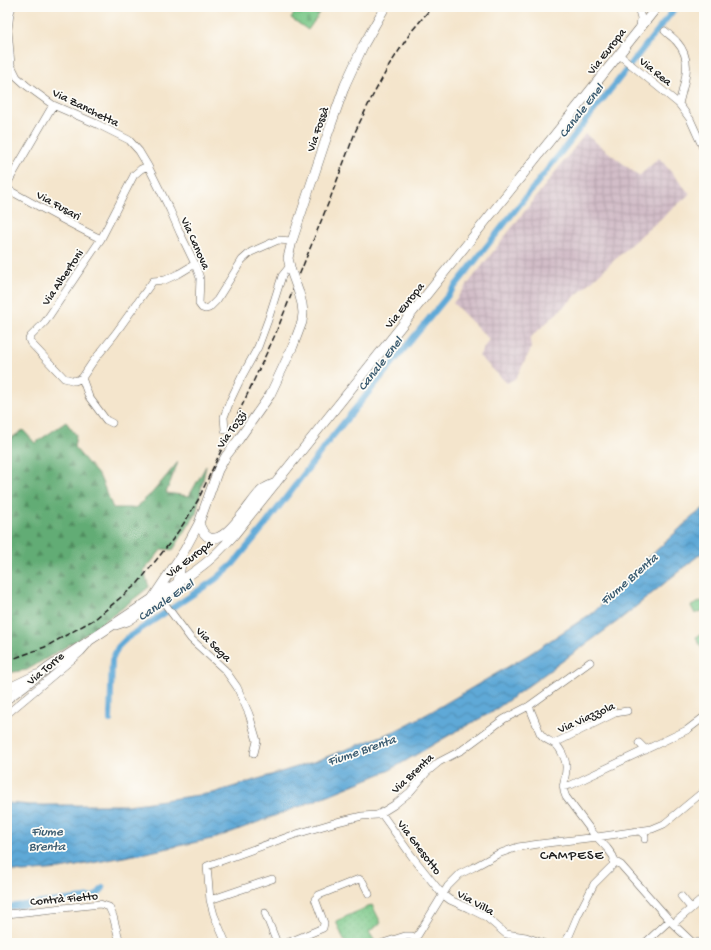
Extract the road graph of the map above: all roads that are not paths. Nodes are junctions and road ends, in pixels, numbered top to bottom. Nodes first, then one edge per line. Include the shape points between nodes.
1 (12, 7) edge
2 (638, 7) edge
3 (386, 8) edge
4 (655, 10) edge
5 (640, 27) junction
6 (666, 31) dead end
7 (621, 57) junction
8 (10, 69) edge
9 (679, 104) junction
10 (53, 105) junction
11 (704, 150) edge
12 (148, 166) junction
13 (7, 184) edge
14 (7, 189) edge
15 (101, 239) junction
16 (292, 241) junction
17 (194, 264) junction
18 (290, 268) junction
19 (82, 378) junction
20 (112, 423) dead end
21 (225, 430) dead end
22 (278, 482) junction
23 (199, 523) junction
24 (184, 551) junction
25 (217, 553) junction
26 (178, 582) junction
27 (152, 599) junction
28 (163, 601) junction
29 (106, 629) junction
30 (93, 637) junction
31 (590, 662) dead end
32 (48, 668) junction
33 (7, 688) edge
34 (7, 699) edge
35 (529, 706) junction
36 (627, 711) dead end
37 (7, 714) edge
38 (704, 717) edge
39 (639, 743) dead end
40 (555, 744) junction
41 (646, 750) junction
42 (254, 753) dead end
43 (563, 786) junction
44 (704, 791) edge
45 (381, 813) junction
46 (640, 831) junction
47 (597, 838) junction
48 (645, 839) dead end
49 (614, 861) junction
50 (272, 878) dead end
51 (369, 894) dead end
52 (442, 894) junction
53 (681, 896) dead end
54 (210, 900) junction
55 (700, 901) dead end
56 (692, 908) junction
57 (265, 913) dead end
58 (7, 914) edge
59 (671, 922) junction
60 (414, 941) edge
61 (700, 942) dead end
62 (120, 943) edge
63 (226, 943) edge
64 (278, 943) edge
65 (287, 943) edge
66 (383, 943) edge
67 (543, 943) edge
68 (564, 943) edge
69 (645, 943) edge

1 - 8 street via 8,30
2 - 4 street
2 - 5 street
3 - 16 main road, Via Fossà via 345,85
4 - 5 main road, Via Europa
5 - 7 main road, Via Europa
6 - 9 street, Via Rea via 678,43 687,59
7 - 9 street, Via Rea
7 - 22 main road, Via Europa
8 - 10 street, Via Zanchetta via 27,86
9 - 11 street, Via Rea via 690,119
10 - 12 street, Via Zanchetta via 129,140
10 - 13 street
12 - 15 street, Via Albertoni via 134,175
12 - 17 street, Via Canova
14 - 15 street, Via Fusari
15 - 19 street, Via Albertoni via 45,322 29,339 64,378 75,381
16 - 17 street, Via Canova via 278,240 251,252 242,260 217,300 205,309 199,304 200,278
16 - 18 main road, Via Fossà via 288,258
17 - 19 street via 165,280 152,280
18 - 21 street via 282,276 258,347 224,417
18 - 23 main road, Via Tozzi, bridge via 302,304 302,322 270,395 218,470
19 - 20 street via 89,397 106,420
22 - 23 main road via 261,490 221,536 207,537
22 - 25 main road, Via Europa
23 - 24 main road, Via Tozzi
24 - 26 main road
24 - 27 main road
25 - 26 main road, Via Europa
25 - 28 street via 212,562
26 - 27 main road, Via Europa
27 - 29 main road, Via Europa
28 - 29 street via 128,622
28 - 42 street, Via Sega via 190,639 225,670 237,687 257,741
29 - 30 main road, Via Europa
30 - 32 main road, Via Europa
30 - 37 street, Via Torre via 82,652
31 - 35 street, Via Brenta
32 - 33 street, Via Torre
32 - 34 main road, Via Europa
35 - 40 street, Via Viazzola via 542,737
35 - 45 street, Via Brenta via 504,719 462,750 439,762 410,792
36 - 40 street, Via Viazzola via 615,713
38 - 41 street via 687,730
39 - 41 street
40 - 43 street, Via Viazzola via 559,747 566,766
41 - 43 street via 571,785
43 - 47 street via 569,802
44 - 46 street via 664,824
45 - 52 street, Via Gnesotto
45 - 54 street, Via Brenta via 293,835 207,866
46 - 47 street
46 - 48 street
47 - 49 street via 613,856
47 - 52 street via 518,847 498,854 460,874
49 - 59 street via 621,865
49 - 68 street via 594,884
50 - 54 street
51 - 65 street via 360,880 319,896 315,899 324,924 323,928
52 - 60 street
52 - 67 street, Via Villa via 486,917 506,934
53 - 56 street
54 - 63 street
55 - 56 street
56 - 59 street
57 - 64 street
58 - 62 street, Contrà Fietto via 100,904 109,907
59 - 61 street via 692,942
59 - 69 street
60 - 66 street via 412,936 405,936

